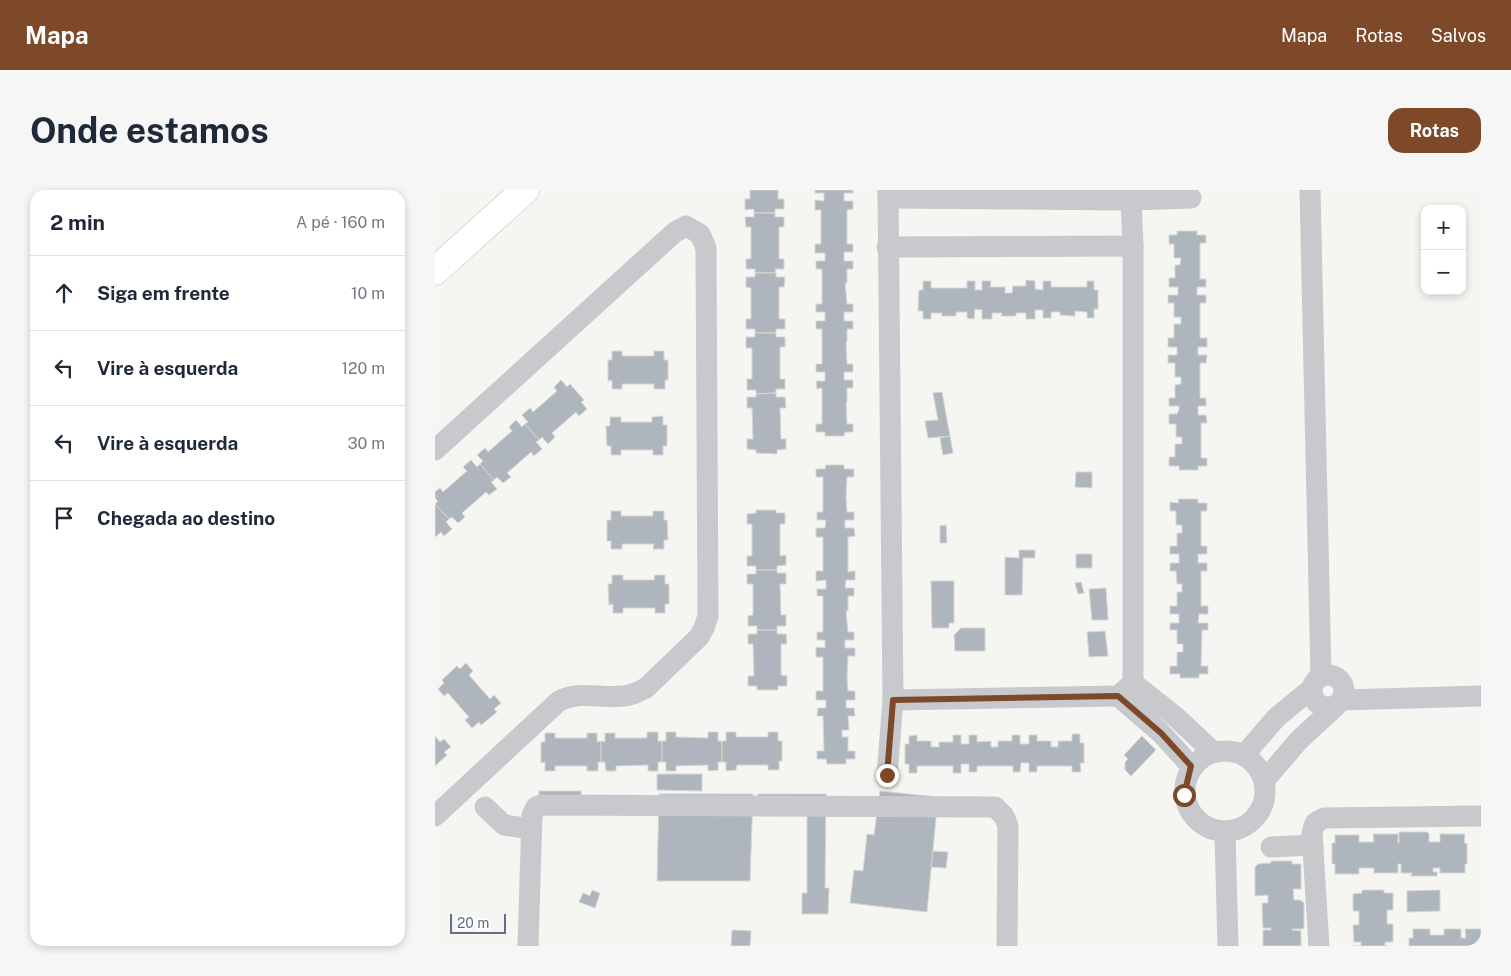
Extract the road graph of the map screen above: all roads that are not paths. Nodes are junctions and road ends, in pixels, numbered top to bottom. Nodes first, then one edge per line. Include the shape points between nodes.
1 (525, 190) edge
2 (1310, 190) edge
3 (888, 194) edge
4 (1191, 198) dead end
5 (1131, 200) junction
6 (1133, 246) junction
7 (887, 247) junction
8 (435, 271) edge
9 (435, 450) edge
10 (1316, 682) junction
11 (1125, 690) junction
12 (1481, 696) edge
13 (893, 700) junction
14 (1339, 703) junction
15 (1213, 752) junction
16 (1244, 755) junction
17 (1191, 766) junction
18 (887, 775) dead end
19 (1265, 781) junction
20 (485, 807) dead end
21 (435, 816) edge
22 (1481, 816) edge
23 (531, 829) junction
24 (1225, 832) junction
25 (1313, 844) junction
26 (1271, 848) dead end
27 (528, 946) edge
28 (1007, 946) edge
29 (1228, 946) edge
30 (1319, 946) edge

1 - 8 street
2 - 10 street
3 - 5 street
3 - 7 street
4 - 5 street
5 - 6 street
6 - 7 street
6 - 11 street
7 - 13 street
9 - 21 street via 675,232 686,226 700,234 706,248 708,616 704,628 693,644 646,688 635,694 575,695 559,701
10 - 14 street via 1312,698 1318,705 1327,708
10 - 14 street via 1329,674 1337,677 1345,692
10 - 16 street via 1276,718
11 - 13 street
11 - 15 street via 1177,718
11 - 17 street
12 - 14 street
13 - 18 street
14 - 19 street via 1299,740
15 - 16 street via 1229,750
15 - 17 street
16 - 19 street via 1256,764
17 - 24 street via 1184,795 1190,814 1206,827
19 - 24 street via 1265,799 1257,816 1243,828
20 - 23 street via 504,825
22 - 25 street via 1324,818 1315,823
23 - 27 street
23 - 28 street via 533,810 541,805 995,808 1004,816 1008,826
24 - 29 street
25 - 26 street
25 - 30 street

